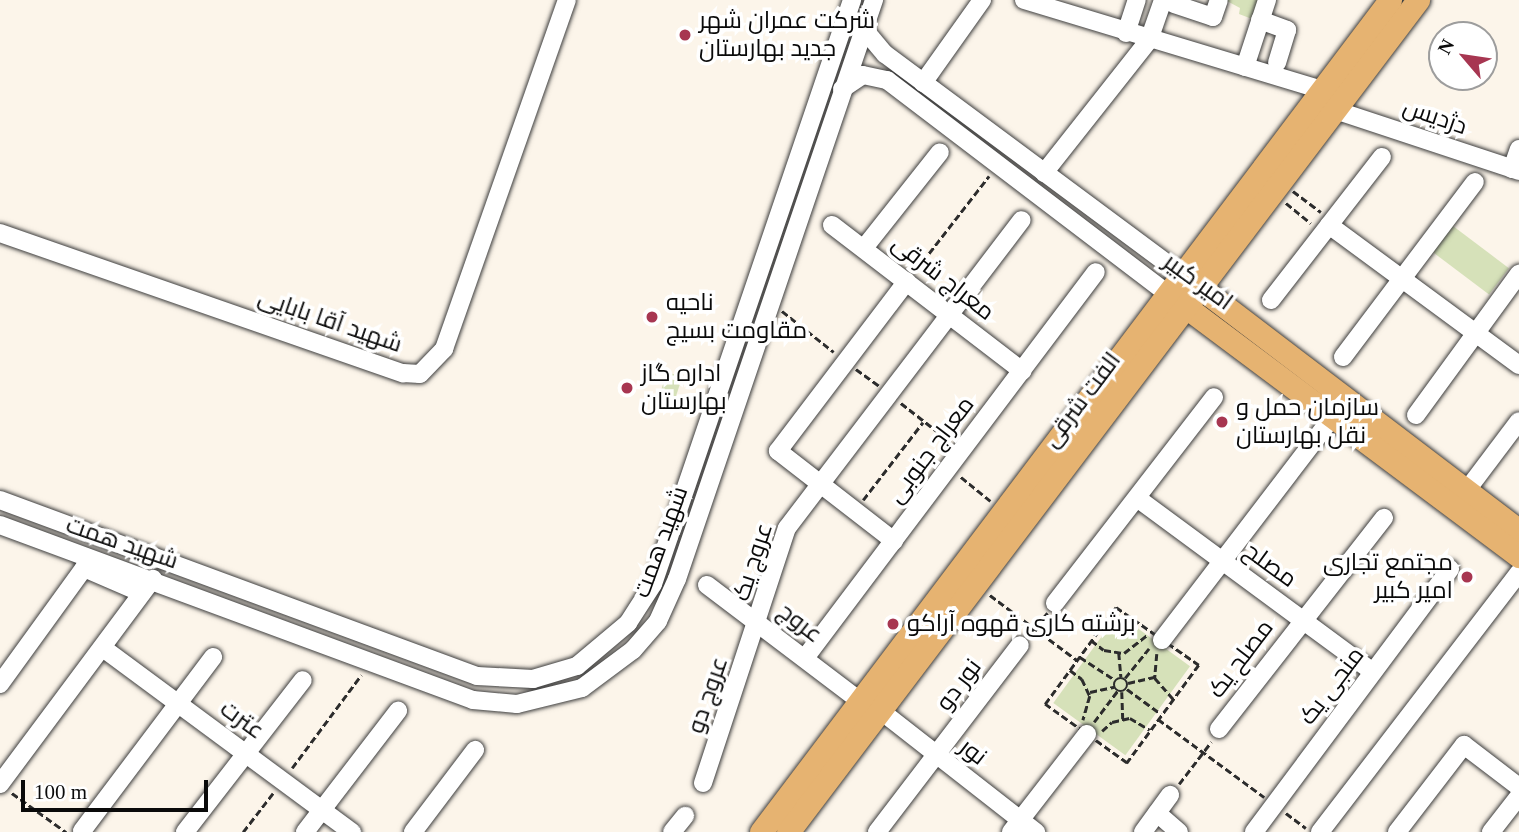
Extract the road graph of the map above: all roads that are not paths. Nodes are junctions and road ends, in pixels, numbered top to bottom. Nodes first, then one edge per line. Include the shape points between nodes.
1 (567, 0) edge
2 (852, 0) edge
3 (874, 0) edge
4 (982, 0) edge
5 (1024, 0) edge
6 (1137, 0) edge
7 (1219, 0) edge
8 (1267, 0) edge
9 (1390, 0) edge
10 (1418, 0) edge
11 (1168, 2) edge
12 (1053, 4) edge
13 (1260, 20) junction
14 (863, 28) junction
15 (1126, 33) junction
16 (1149, 40) junction
17 (1277, 62) dead end
18 (1245, 67) junction
19 (923, 83) junction
20 (842, 89) junction
21 (1322, 90) junction
22 (1335, 110) junction
23 (1519, 149) edge
24 (940, 152) dead end
25 (1382, 157) dead end
26 (1515, 170) edge
27 (1044, 173) junction
28 (1475, 182) dead end
29 (1022, 220) dead end
30 (832, 225) dead end
31 (1328, 226) junction
32 (0, 233) edge
33 (864, 248) junction
34 (1096, 272) dead end
35 (1519, 274) edge
36 (1402, 279) junction
37 (907, 281) junction
38 (1192, 281) junction
39 (1270, 300) dead end
40 (1177, 301) junction
41 (949, 314) junction
42 (1476, 333) junction
43 (1343, 358) dead end
44 (1519, 365) edge
45 (1022, 371) junction
46 (1214, 397) dead end
47 (1416, 415) dead end
48 (1333, 416) junction
49 (1519, 421) edge
50 (818, 483) junction
51 (1467, 490) junction
52 (1137, 498) junction
53 (0, 500) edge
54 (1384, 518) dead end
55 (0, 525) edge
56 (1519, 531) edge
57 (894, 541) junction
58 (1519, 556) edge
59 (1222, 560) junction
60 (1450, 569) dead end
61 (1519, 573) edge
62 (707, 585) dead end
63 (148, 586) junction
64 (1055, 603) road end
65 (1302, 619) junction
66 (760, 622) junction
67 (344, 627) junction
68 (1157, 640) road end
69 (1020, 645) road end
70 (337, 648) junction
71 (103, 649) junction
72 (213, 657) dead end
73 (805, 658) junction
74 (1373, 671) junction
75 (303, 680) dead end
76 (0, 684) edge
77 (177, 704) junction
78 (871, 706) junction
79 (398, 711) dead end
80 (1219, 729) road end
81 (1089, 730) road end
82 (475, 750) dead end
83 (245, 754) junction
84 (936, 754) junction
85 (703, 783) dead end
86 (1, 784) edge
87 (1519, 787) edge
88 (1170, 795) road end
89 (1519, 796) edge
90 (322, 810) junction
91 (1157, 813) junction
92 (685, 816) dead end
93 (1016, 826) edge
94 (74, 831) edge
95 (185, 832) edge
96 (305, 832) edge
97 (352, 832) edge
98 (413, 832) edge
99 (672, 832) edge
100 (761, 832) edge
101 (788, 832) edge
102 (877, 832) edge
103 (1036, 832) edge
104 (1143, 832) edge
105 (1179, 832) edge
106 (1254, 832) edge
107 (1320, 832) edge
108 (1396, 832) edge
109 (1491, 832) edge

1 - 32 street, شهید آقا بابایی via 444,349 420,374 403,373
2 - 67 street, شهید همت via 653,584 628,623 577,666 533,679 510,680 477,676
3 - 14 street, شهید همت
4 - 19 street
5 - 12 street
6 - 15 street
7 - 11 street via 1213,17
8 - 13 street
9 - 21 main road, الفت شرقی
10 - 22 main road, الفت شرقی
11 - 16 street
12 - 15 street
13 - 17 street via 1287,30
13 - 18 street
14 - 19 street, امیر کبیر via 878,48
14 - 20 street, شهید همت
15 - 16 street
16 - 18 street
16 - 27 street
18 - 21 street
19 - 27 street, امیر کبیر
20 - 40 street, امیر کبیر via 863,75 887,80
20 - 70 street, شهید همت via 677,579 658,621 619,664 582,688 517,704 473,699
21 - 38 main road, الفت شرقی
22 - 26 street, دژدیس
22 - 38 main road, الفت شرقی via 1277,187
23 - 26 street
24 - 33 street
25 - 31 street
27 - 38 street, امیر کبیر
28 - 36 street
29 - 41 street, عروج یک
30 - 33 street, معراج شرقی
31 - 36 street
31 - 39 street
33 - 37 street, معراج شرقی
34 - 45 street, معراج جنوبی
35 - 42 street
36 - 42 street
36 - 43 street
37 - 41 street, معراج شرقی
37 - 50 street via 778,451
38 - 40 main road, الفت شرقی
38 - 51 main road, امیر کبیر
40 - 48 main road, امیر کبیر
40 - 78 main road, الفت شرقی via 974,584
40 - 78 main road, الفت شرقی via 1005,511
41 - 45 street, معراج شرقی
41 - 50 street, عروج یک
42 - 44 street
42 - 47 street
45 - 57 street, معراج جنوبی
46 - 52 street
48 - 58 main road, امیر کبیر
48 - 59 street
49 - 51 street
50 - 57 street
50 - 66 street, عروج یک via 787,528
51 - 56 main road, امیر کبیر
52 - 59 street, مصلح
52 - 64 street
53 - 67 street, شهید همت
54 - 65 street, مصلح یک
55 - 63 street, شهید همت
57 - 73 street, معراج جنوبی
59 - 65 street, مصلح
59 - 68 street
60 - 74 street, منجی یک
61 - 107 street
62 - 66 street, عروج
63 - 70 street, شهید همت
63 - 71 street
63 - 76 street via 84,568
65 - 74 street, مصلح
65 - 80 street, مصلح یک
66 - 73 street, عروج
66 - 85 street, عروج دو
67 - 70 street
69 - 84 street, نور دو
71 - 77 street, عترت
71 - 86 street
72 - 77 street
73 - 78 street, عروج
74 - 106 street, منجی یک
75 - 83 street
77 - 83 street, عترت
77 - 94 street
78 - 84 street, نور
78 - 100 main road, الفت شرقی
78 - 101 main road, الفت شرقی
79 - 90 street
81 - 93 street
82 - 98 street
83 - 90 street, عترت
83 - 95 street
84 - 93 street, نور
84 - 102 street, نور دو
87 - 108 street via 1464,745
88 - 91 street
89 - 109 street
90 - 96 street
90 - 97 street, عترت
91 - 104 street
91 - 105 street
92 - 99 street
93 - 103 street, نور

